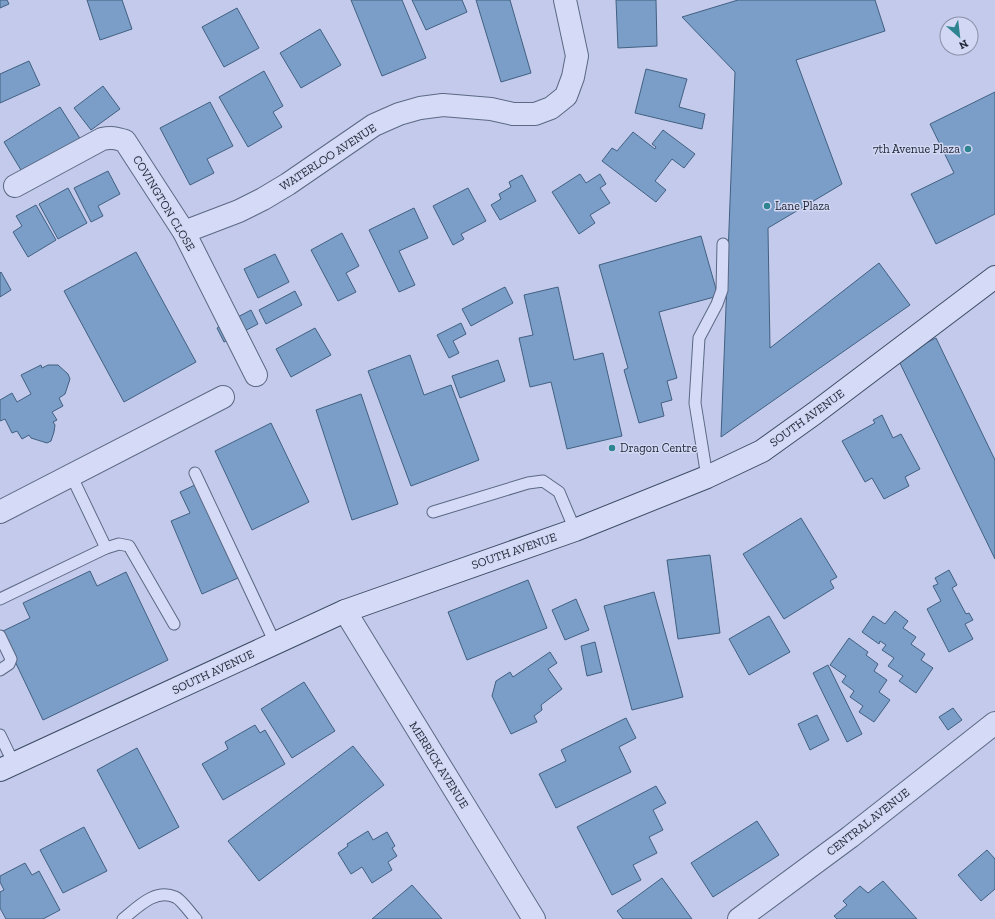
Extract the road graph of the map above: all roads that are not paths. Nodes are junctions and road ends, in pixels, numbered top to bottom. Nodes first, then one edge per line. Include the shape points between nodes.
1 (565, 0) edge
2 (15, 186) dead end
3 (184, 232) junction
4 (723, 244) dead end
5 (995, 277) edge
6 (256, 376) dead end
7 (223, 397) dead end
8 (195, 473) dead end
9 (71, 475) junction
10 (707, 477) junction
11 (0, 512) edge
12 (433, 512) dead end
13 (575, 530) junction
14 (106, 548) junction
15 (0, 599) edge
16 (345, 611) junction
17 (174, 624) dead end
18 (0, 636) edge
19 (275, 643) junction
20 (0, 670) edge
21 (995, 723) edge
22 (0, 734) edge
23 (7, 767) edge
24 (123, 919) edge
25 (196, 919) edge
26 (534, 919) edge
27 (739, 919) edge

1 - 3 street, WATERLOO AVENUE via 576,56 573,77 566,96 551,108 535,114 513,114 443,105 399,114 374,125 263,199
2 - 3 street, COVINGTON CLOSE via 102,139 117,138 125,141
3 - 6 street, COVINGTON CLOSE
4 - 10 lane via 722,290 718,304 699,338 695,403
5 - 10 street, SOUTH AVENUE via 762,451
7 - 9 street
8 - 19 lane
9 - 11 street
9 - 14 lane
10 - 13 street, SOUTH AVENUE
12 - 13 lane via 528,483 543,481 559,492
13 - 16 street, SOUTH AVENUE
14 - 15 lane
14 - 17 lane via 119,544 129,546
16 - 19 street, SOUTH AVENUE
16 - 26 street, MERRICK AVENUE
18 - 20 lane via 11,659 9,664
19 - 23 street, SOUTH AVENUE
21 - 27 street, CENTRAL AVENUE via 850,837
22 - 23 lane
24 - 25 lane via 150,899 163,894 176,897

